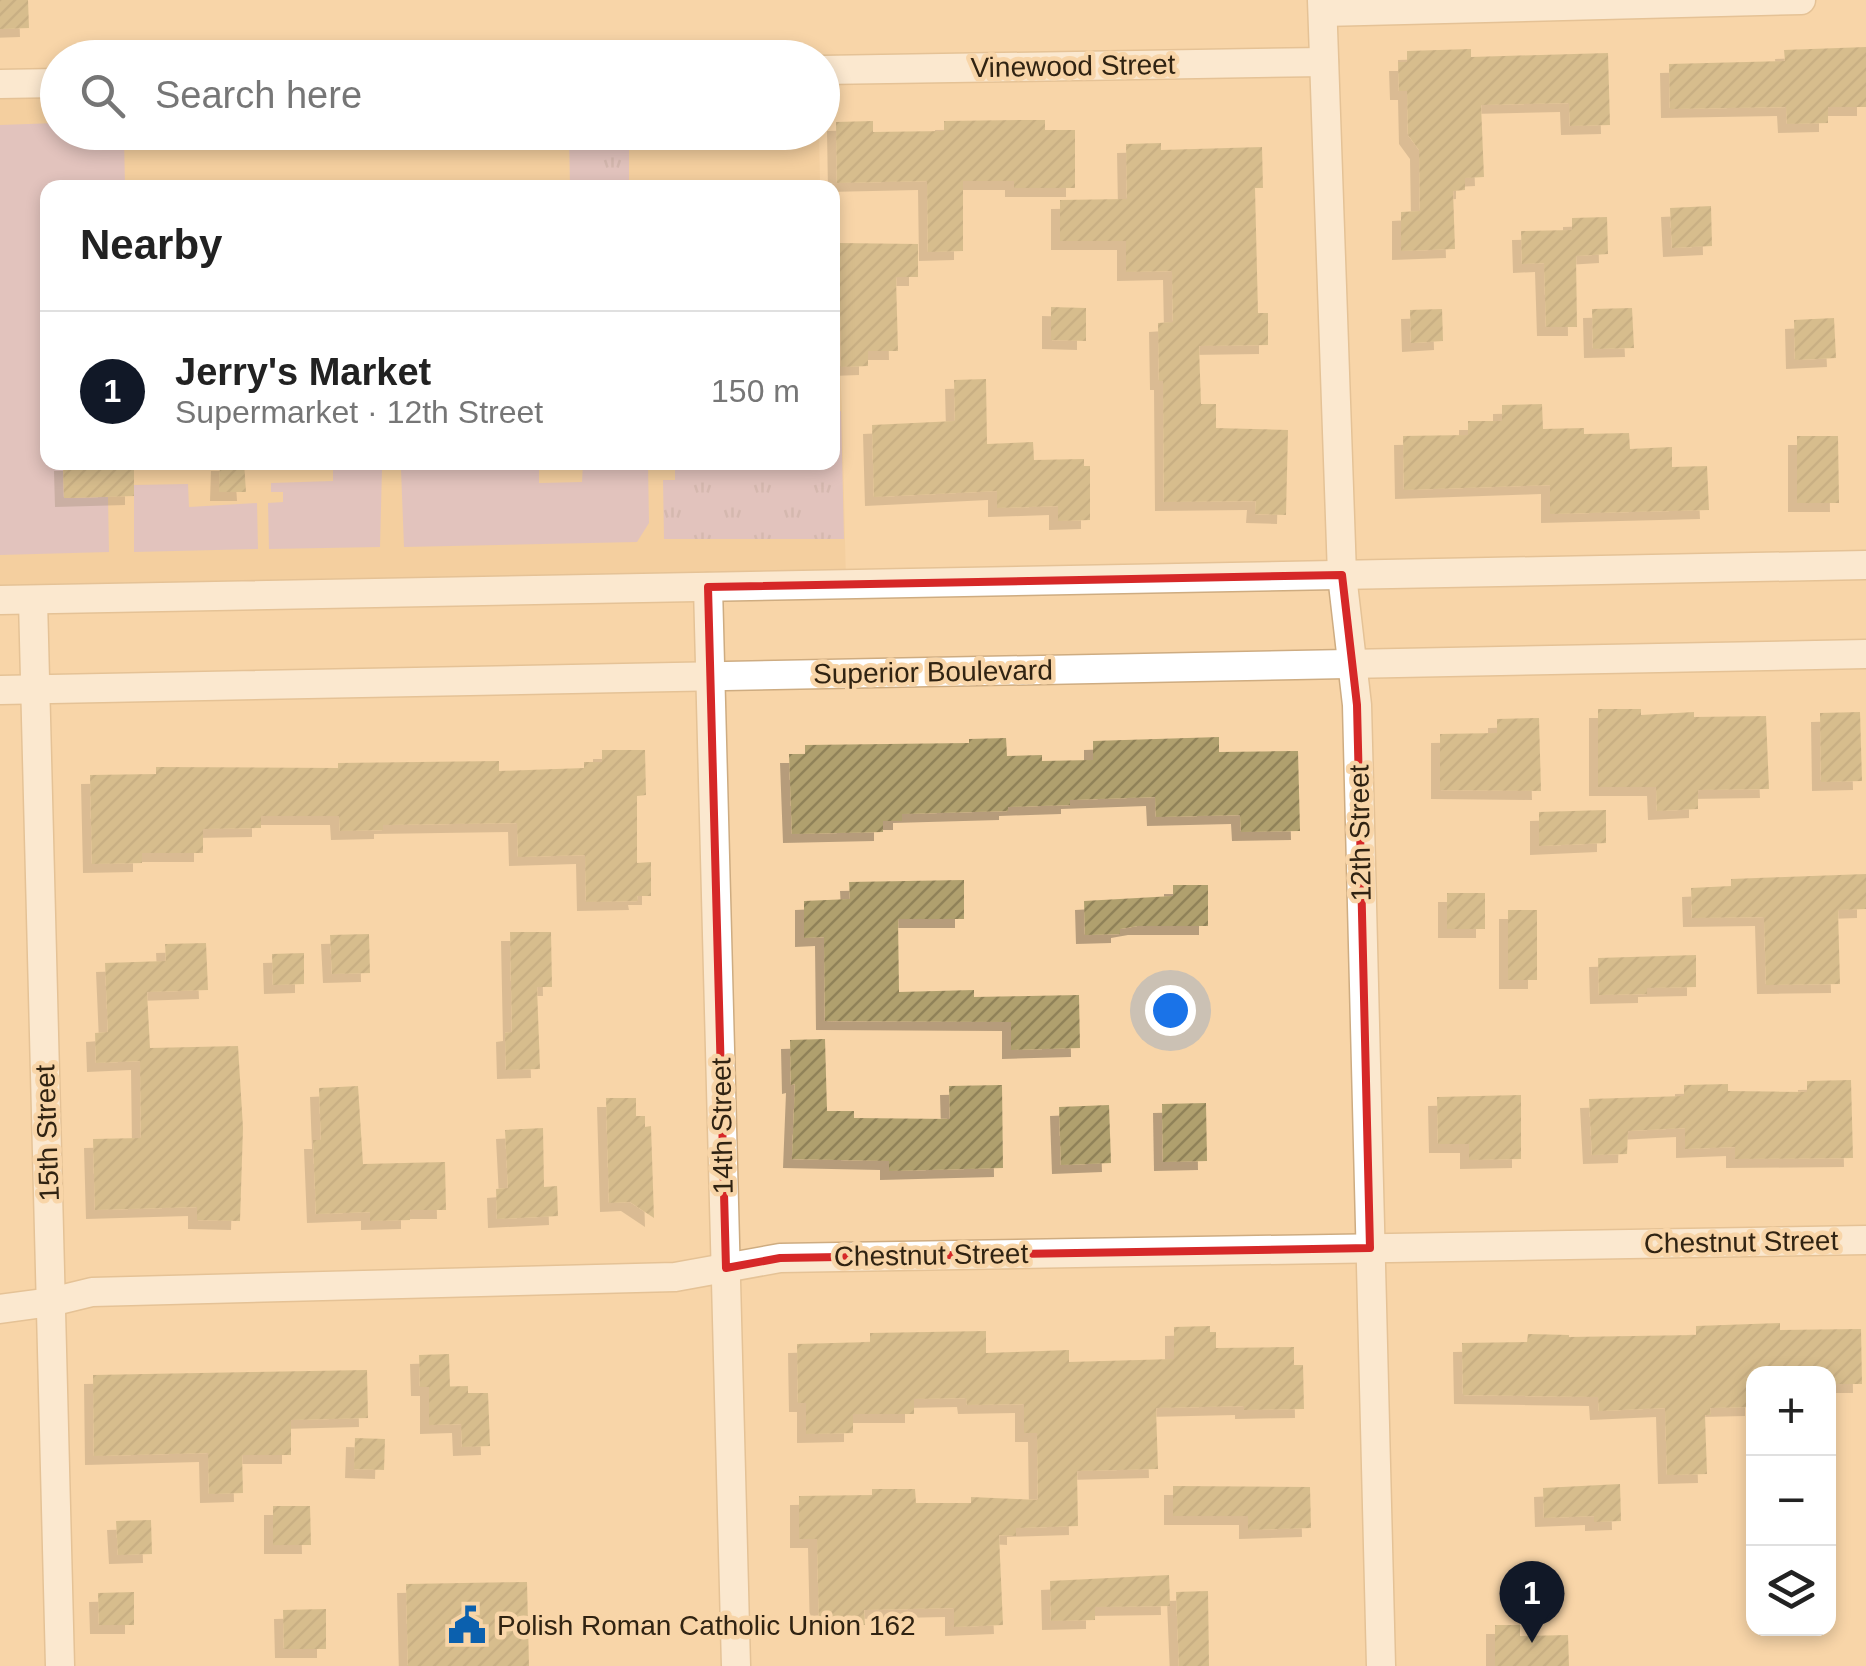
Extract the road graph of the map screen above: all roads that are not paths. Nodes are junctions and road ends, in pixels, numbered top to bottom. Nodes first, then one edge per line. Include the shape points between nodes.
1 (1801, 0) edge
2 (1323, 6) edge
3 (1324, 62) junction
4 (840, 70) edge
5 (0, 84) edge
6 (40, 84) edge
7 (1866, 565) edge
8 (1342, 575) junction
9 (708, 586) junction
10 (0, 600) edge
11 (34, 600) junction
12 (1866, 654) edge
13 (1352, 665) junction
14 (710, 676) junction
15 (0, 690) edge
16 (34, 690) junction
17 (1866, 1240) edge
18 (1370, 1248) junction
19 (726, 1268) junction
20 (51, 1302) junction
21 (0, 1309) edge
22 (60, 1666) edge
23 (736, 1666) edge
24 (1381, 1666) edge

1 - 2 street
2 - 3 street, 12th Street
3 - 4 street, Vinewood Street
3 - 8 street, 12th Street
5 - 6 street
7 - 8 street
8 - 9 street
8 - 13 street, 12th Street
9 - 11 street
9 - 14 street, 14th Street
10 - 11 street
11 - 16 street, 15th Street
12 - 13 street, Superior Boulevard
13 - 14 street, Superior Boulevard
13 - 18 street, 12th Street
14 - 16 street, Superior Boulevard
14 - 19 street, 14th Street
15 - 16 street, Superior Boulevard
16 - 20 street, 15th Street
17 - 18 street, Chestnut Street
18 - 19 street, Chestnut Street via 780,1258
18 - 24 street, 12th Street
19 - 20 street, Chestnut Street via 676,1277 92,1292
19 - 23 street, 14th Street
20 - 21 street, Chestnut Street
20 - 22 street, 15th Street

